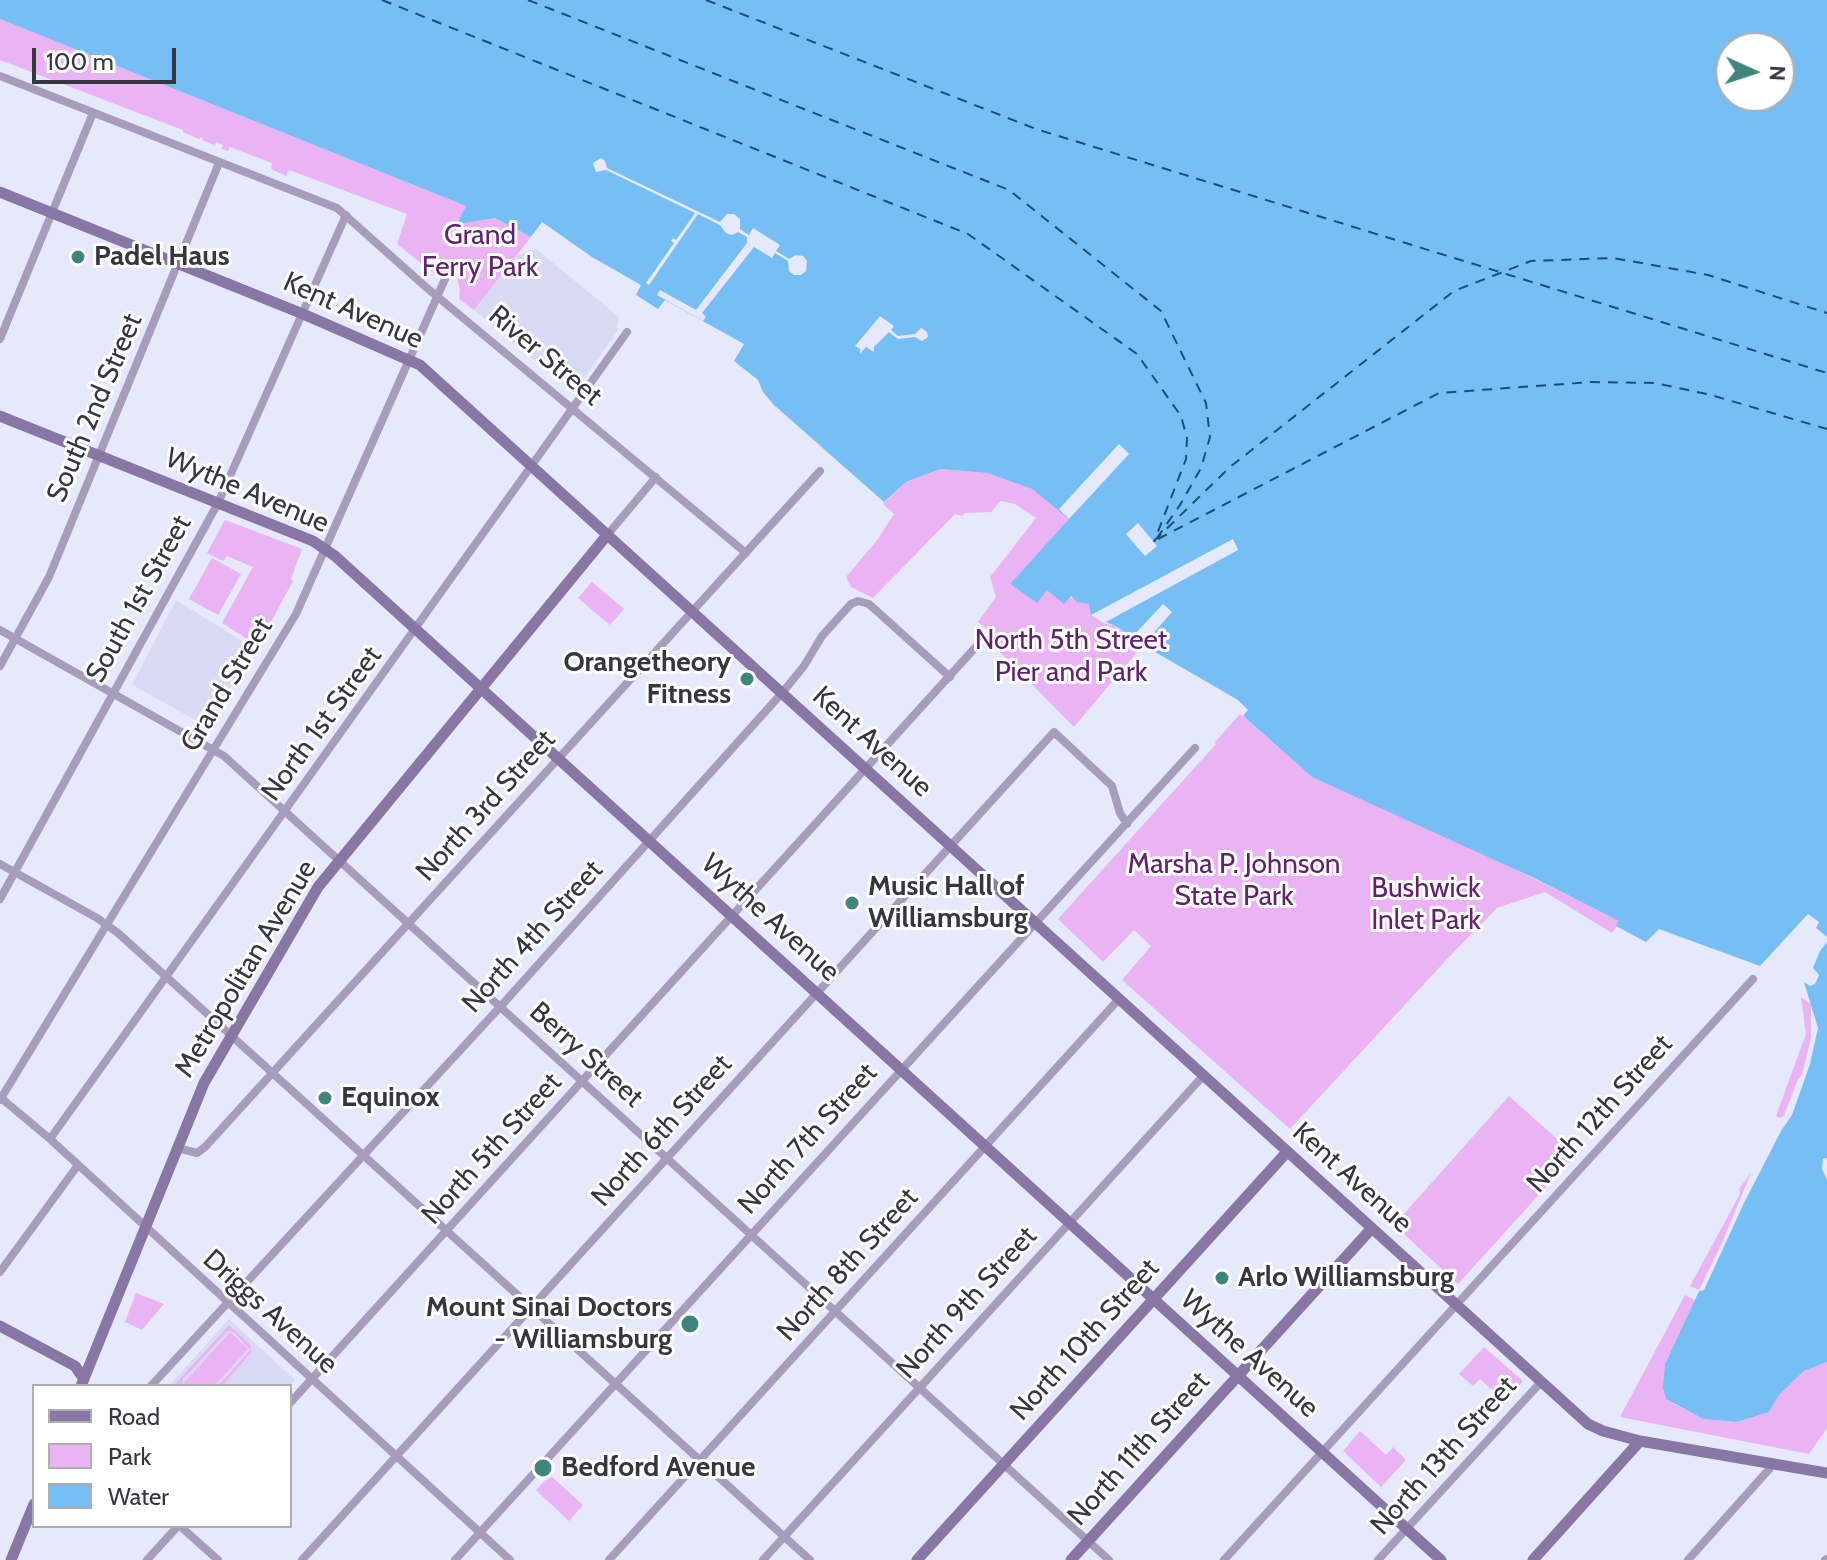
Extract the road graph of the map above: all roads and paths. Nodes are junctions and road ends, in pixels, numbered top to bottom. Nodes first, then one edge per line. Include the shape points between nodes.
1 (0, 76) edge
2 (93, 113) junction
3 (219, 163) junction
4 (0, 192) edge
5 (52, 213) junction
6 (346, 215) junction
7 (178, 264) junction
8 (449, 270) dead end
9 (438, 295) junction
10 (303, 314) junction
11 (627, 332) dead end
12 (0, 339) edge
13 (409, 359) junction
14 (574, 409) junction
15 (0, 416) edge
16 (99, 456) junction
17 (532, 467) junction
18 (820, 471) dead end
19 (656, 477) junction
20 (218, 503) junction
21 (608, 534) junction
22 (324, 549) junction
23 (746, 553) junction
24 (692, 612) junction
25 (0, 630) edge
26 (417, 630) junction
27 (15, 638) junction
28 (983, 639) dead end
29 (0, 666) edge
30 (950, 677) junction
31 (481, 688) junction
32 (113, 692) junction
33 (782, 693) junction
34 (1195, 748) dead end
35 (214, 749) junction
36 (559, 758) junction
37 (866, 769) junction
38 (286, 812) junction
39 (1127, 824) junction
40 (650, 841) junction
41 (951, 847) junction
42 (339, 861) junction
43 (0, 864) edge
44 (15, 872) junction
45 (0, 899) edge
46 (733, 917) junction
47 (1036, 923) junction
48 (408, 924) junction
49 (107, 925) junction
50 (167, 977) junction
51 (1753, 979) dead end
52 (817, 993) junction
53 (1119, 999) junction
54 (500, 1007) junction
55 (230, 1034) junction
56 (901, 1069) junction
57 (273, 1072) junction
58 (1204, 1075) junction
59 (583, 1082) junction
60 (0, 1099) edge
61 (50, 1139) junction
62 (986, 1146) junction
63 (177, 1148) junction
64 (1287, 1152) junction
65 (364, 1154) junction
66 (667, 1158) junction
67 (78, 1165) junction
68 (1070, 1223) junction
69 (145, 1228) junction
70 (1372, 1228) junction
71 (447, 1230) junction
72 (752, 1235) junction
73 (0, 1272) edge
74 (227, 1300) junction
75 (1154, 1300) junction
76 (1456, 1304) junction
77 (531, 1307) junction
78 (836, 1311) junction
79 (0, 1326) edge
80 (1238, 1375) junction
81 (312, 1380) junction
82 (1541, 1382) junction
83 (83, 1384) edge
84 (153, 1384) edge
85 (616, 1384) junction
86 (920, 1388) junction
87 (292, 1401) edge
88 (1640, 1441) junction
89 (1322, 1452) junction
90 (396, 1456) junction
91 (700, 1460) junction
92 (1004, 1465) junction
93 (1772, 1466) junction
94 (1827, 1473) edge
95 (32, 1508) edge
96 (177, 1528) edge
97 (181, 1528) edge
98 (1407, 1529) junction
99 (480, 1533) junction
100 (784, 1537) junction
101 (1088, 1541) junction
102 (0, 1557) edge
103 (9, 1560) edge
104 (147, 1560) edge
105 (218, 1560) edge
106 (302, 1560) edge
107 (455, 1560) edge
108 (510, 1560) edge
109 (609, 1560) edge
110 (763, 1560) edge
111 (810, 1560) edge
112 (917, 1560) edge
113 (1071, 1560) edge
114 (1109, 1560) edge
115 (1224, 1560) edge
116 (1378, 1560) edge
117 (1441, 1560) edge
118 (1533, 1560) edge
119 (1688, 1560) edge

1 - 2 street, River Street
2 - 3 street, River Street
2 - 5 street
3 - 6 street, River Street
3 - 7 street, South 2nd Street
4 - 5 main road, Kent Avenue
5 - 7 main road, Kent Avenue
5 - 12 street
6 - 9 street, River Street
6 - 10 street, South 1st Street
7 - 10 main road, Kent Avenue
7 - 16 street, South 2nd Street
8 - 9 street, Grand Street
9 - 13 street, Grand Street
9 - 14 street, River Street
10 - 13 main road, Kent Avenue
10 - 20 street, South 1st Street
11 - 14 street, North 1st Street
13 - 17 main road, Kent Avenue
13 - 22 street, Grand Street
14 - 17 street, North 1st Street
14 - 19 street, River Street
15 - 16 main road, Wythe Avenue
16 - 20 main road, Wythe Avenue
16 - 27 street, South 2nd Street via 49,577
17 - 21 main road, Kent Avenue
17 - 26 street, North 1st Street
18 - 23 street, North 3rd Street
19 - 21 street, Metropolitan Avenue
19 - 23 street, River Street
20 - 22 main road, Wythe Avenue
20 - 32 street, South 1st Street
21 - 24 main road, Kent Avenue
21 - 31 main road, Metropolitan Avenue
22 - 26 main road, Wythe Avenue
22 - 35 street, Grand Street via 296,614
23 - 24 street, North 3rd Street
24 - 33 main road, Kent Avenue
24 - 36 street, North 3rd Street
25 - 27 street, Berry Street
26 - 31 main road, Wythe Avenue
26 - 38 street, North 1st Street
27 - 29 street, South 2nd Street
27 - 32 street, Berry Street
28 - 30 street, North 5th Street
30 - 33 street, North 4th Street via 874,609 858,601 822,636
30 - 37 street, North 5th Street
31 - 36 main road, Wythe Avenue
31 - 42 main road, Metropolitan Avenue
32 - 35 street, Berry Street
32 - 44 street, South 1st Street
33 - 37 main road, Kent Avenue
33 - 40 street, North 4th Street
34 - 39 street, North 7th Street
35 - 38 street, Berry Street
35 - 49 street, Grand Street
36 - 40 main road, Wythe Avenue
36 - 48 street, North 3rd Street
37 - 41 main road, Kent Avenue
37 - 46 street, North 5th Street
38 - 42 street, Berry Street
38 - 50 street, North 1st Street
39 - 41 street, North 6th Street via 1112,786 1054,732
39 - 47 street, North 7th Street
40 - 46 main road, Wythe Avenue
40 - 54 street, North 4th Street
41 - 47 main road, Kent Avenue
41 - 52 street, North 6th Street
42 - 48 street, Berry Street
42 - 55 main road, Metropolitan Avenue
43 - 44 street
44 - 45 street, South 1st Street
44 - 49 street
46 - 52 main road, Wythe Avenue
46 - 59 street, North 5th Street
47 - 53 main road, Kent Avenue
47 - 56 street, North 7th Street
48 - 54 street, Berry Street
48 - 57 street, North 3rd Street
49 - 50 street
49 - 60 street, Grand Street
50 - 55 street
50 - 61 street, North 1st Street
51 - 76 street, North 12th Street
52 - 56 main road, Wythe Avenue
52 - 66 street, North 6th Street
53 - 58 main road, Kent Avenue
53 - 62 street, North 8th Street
54 - 59 street, Berry Street
54 - 65 street, North 4th Street
55 - 57 street
55 - 63 main road, Metropolitan Avenue
56 - 62 main road, Wythe Avenue
56 - 72 street, North 7th Street
57 - 63 street, North 3rd Street via 205,1147 197,1153
57 - 65 street
58 - 64 main road, Kent Avenue
58 - 68 street, North 9th Street
59 - 66 street, Berry Street
59 - 71 street, North 5th Street
60 - 61 street, Driggs Avenue
61 - 67 street, Driggs Avenue
62 - 68 main road, Wythe Avenue
62 - 78 street, North 8th Street
63 - 69 main road, Metropolitan Avenue
64 - 70 main road, Kent Avenue
64 - 75 main road, North 10th Street
65 - 71 street
65 - 74 street, North 4th Street
66 - 72 street, Berry Street
66 - 77 street, North 6th Street
67 - 69 street, Driggs Avenue
67 - 73 street
68 - 75 main road, Wythe Avenue
68 - 86 street, North 9th Street
69 - 74 street, Driggs Avenue
69 - 83 main road, Metropolitan Avenue
70 - 76 main road, Kent Avenue
70 - 80 main road, North 11th Street
71 - 77 street
71 - 81 street, North 5th Street
72 - 78 street, Berry Street
72 - 85 street, North 7th Street
74 - 81 street, Driggs Avenue
74 - 84 street, North 4th Street
75 - 80 main road, Wythe Avenue
75 - 92 main road, North 10th Street
76 - 82 main road, Kent Avenue
76 - 89 street
77 - 85 street
77 - 90 street, North 6th Street
78 - 86 street, Berry Street
78 - 91 street, North 8th Street
79 - 83 main road via 75,1366
80 - 89 main road, Wythe Avenue
80 - 101 main road, North 11th Street
81 - 87 street, North 5th Street
81 - 90 street, Driggs Avenue
82 - 88 main road, Kent Avenue via 1594,1427
82 - 98 street, North 13th Street
85 - 91 street
85 - 99 street, North 7th Street
86 - 92 street, Berry Street
86 - 100 street, North 9th Street
88 - 93 main road, Kent Avenue
88 - 118 main road
89 - 98 main road, Wythe Avenue
89 - 115 street
90 - 99 street, Driggs Avenue
90 - 106 street, North 6th Street
91 - 100 street
91 - 109 street, North 8th Street
92 - 101 street, Berry Street
92 - 112 main road, North 10th Street
93 - 94 main road, Kent Avenue
93 - 119 street
95 - 103 main road
96 - 104 street
97 - 105 street
98 - 116 street, North 13th Street
98 - 117 main road, Wythe Avenue
99 - 107 street, North 7th Street
99 - 108 street, Driggs Avenue
100 - 110 street, North 9th Street
100 - 111 street
101 - 113 main road, North 11th Street
101 - 114 street, Berry Street
102 - 103 street

